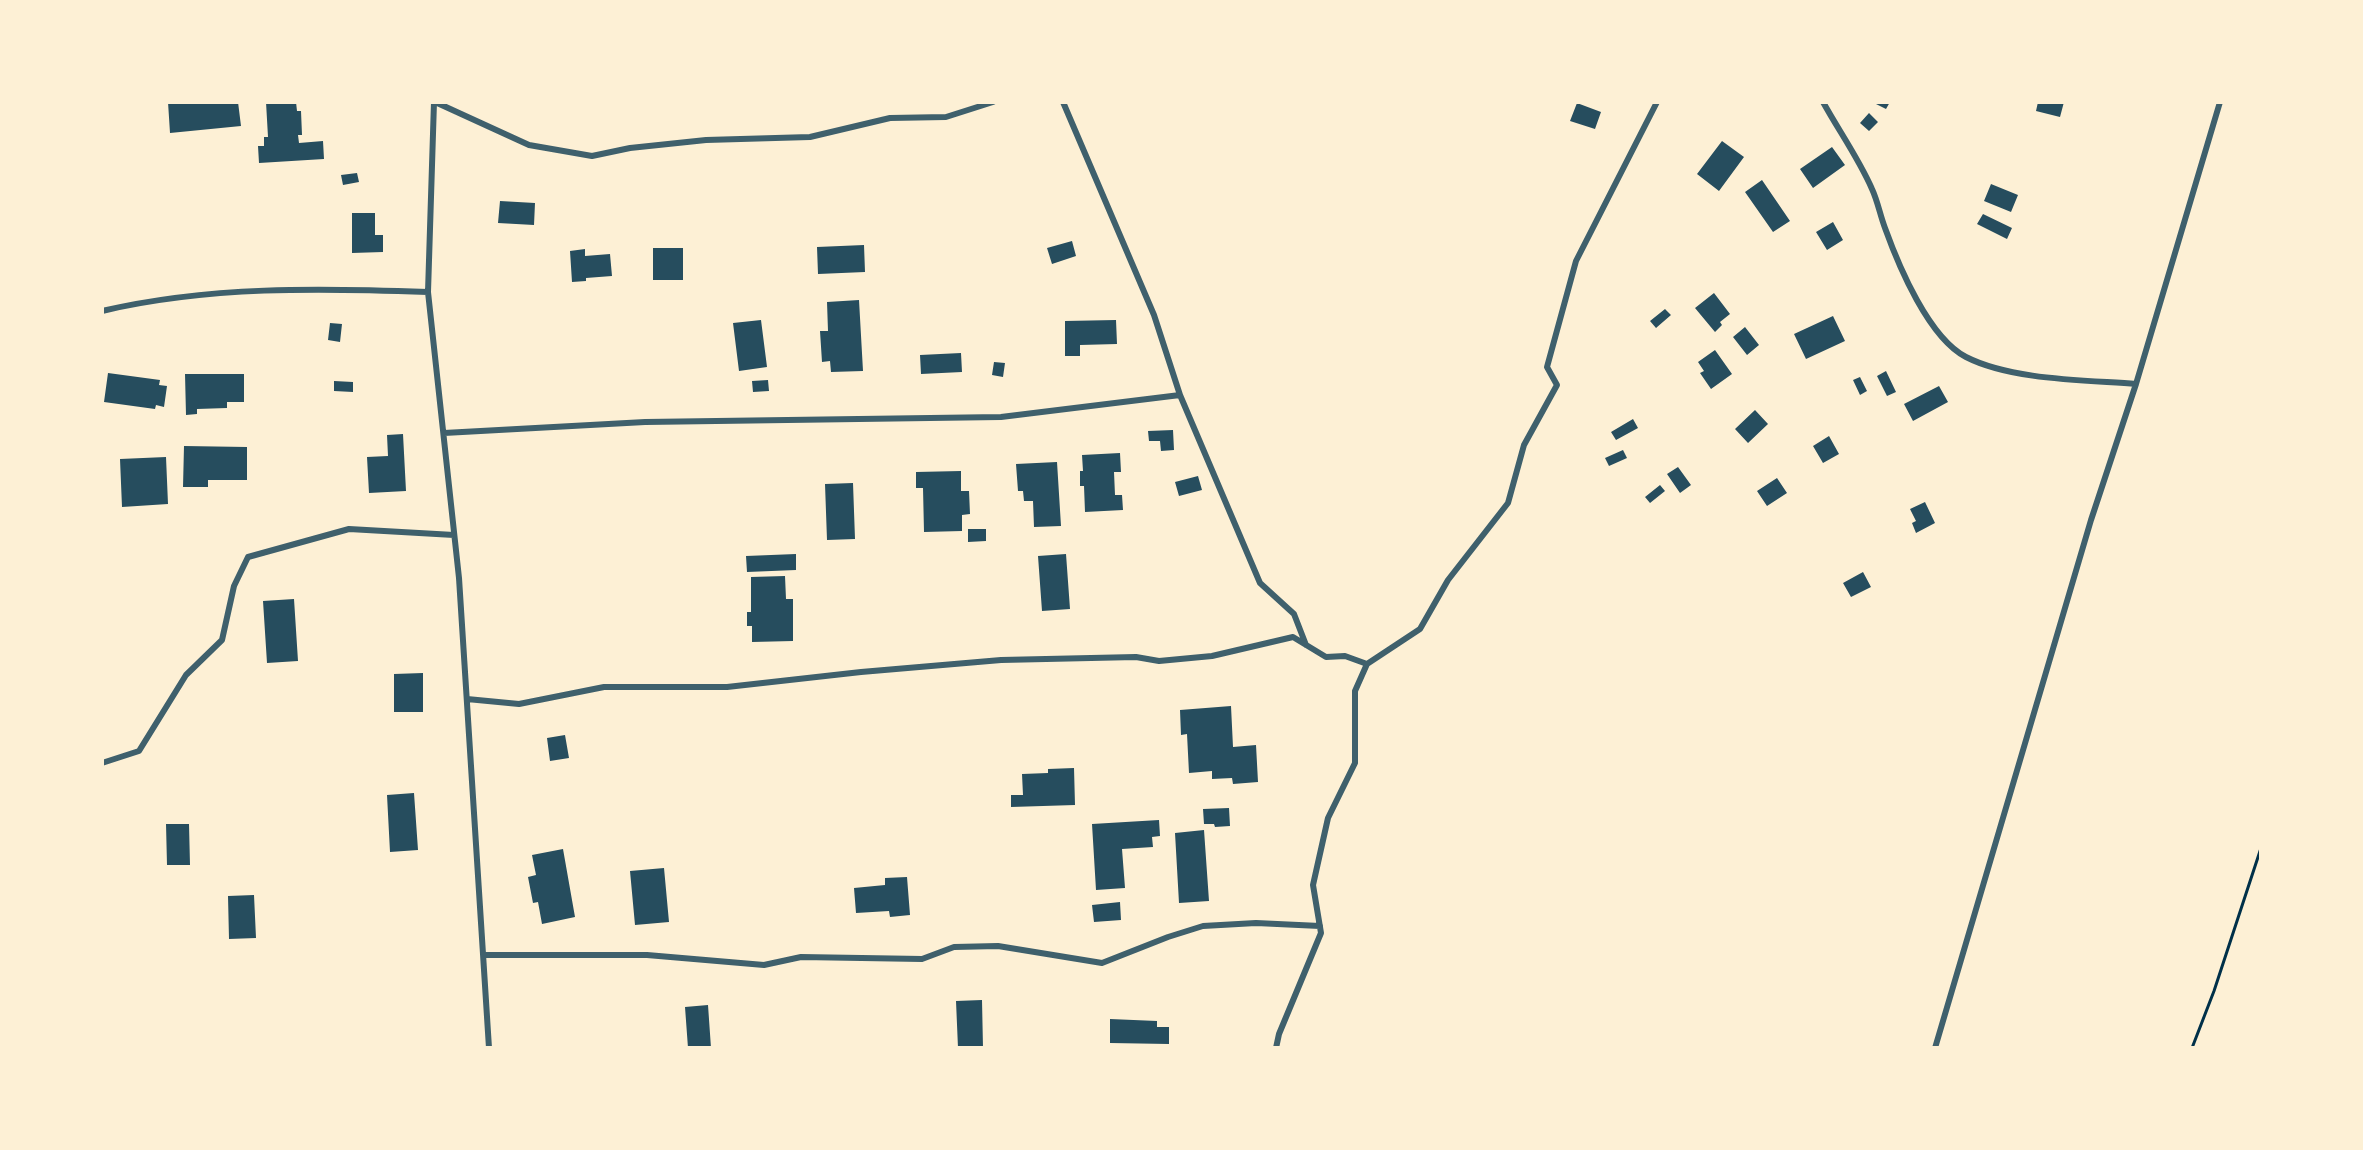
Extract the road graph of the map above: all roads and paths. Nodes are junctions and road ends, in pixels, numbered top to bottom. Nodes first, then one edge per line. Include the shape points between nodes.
1 (434, 102) edge
2 (993, 102) edge
3 (1063, 102) edge
4 (1657, 102) edge
5 (1823, 102) edge
6 (2220, 102) edge
7 (428, 292) junction
8 (102, 311) edge
9 (2136, 384) junction
10 (1180, 395) junction
11 (444, 433) junction
12 (454, 535) junction
13 (1306, 645) junction
14 (1367, 664) junction
15 (467, 699) junction
16 (102, 763) edge
17 (2261, 848) edge
18 (1320, 926) junction
19 (484, 955) junction
20 (489, 1048) edge
21 (1276, 1048) edge
22 (1935, 1048) edge
23 (2192, 1048) edge

1 - 2 street via 529,145 592,156 706,140 810,137 890,118 946,117
1 - 7 street
3 - 10 street via 1154,315
4 - 14 street via 1576,261 1548,367 1557,385 1524,445 1508,503 1448,580 1420,629
5 - 9 street via 1864,171 1918,303 1951,348 1996,368
6 - 9 street
7 - 8 street via 344,289 217,293
7 - 11 street
9 - 22 street via 2091,520
10 - 11 street via 1001,417 645,422
10 - 13 street via 1260,583 1294,614
11 - 12 street
12 - 15 street
12 - 16 street via 349,529 248,557 234,586 222,640 186,675 139,751
13 - 14 street via 1326,657 1344,656
13 - 15 street via 1293,637 1212,656 1159,661 1136,657 1001,660 727,687 604,687 519,704
14 - 18 street via 1355,691 1355,763 1328,818 1313,885
15 - 19 street
17 - 23 path
18 - 19 street via 1203,926 1102,963 998,946 954,947 922,960 801,957 764,965 646,955
18 - 21 street via 1321,933
19 - 20 street

